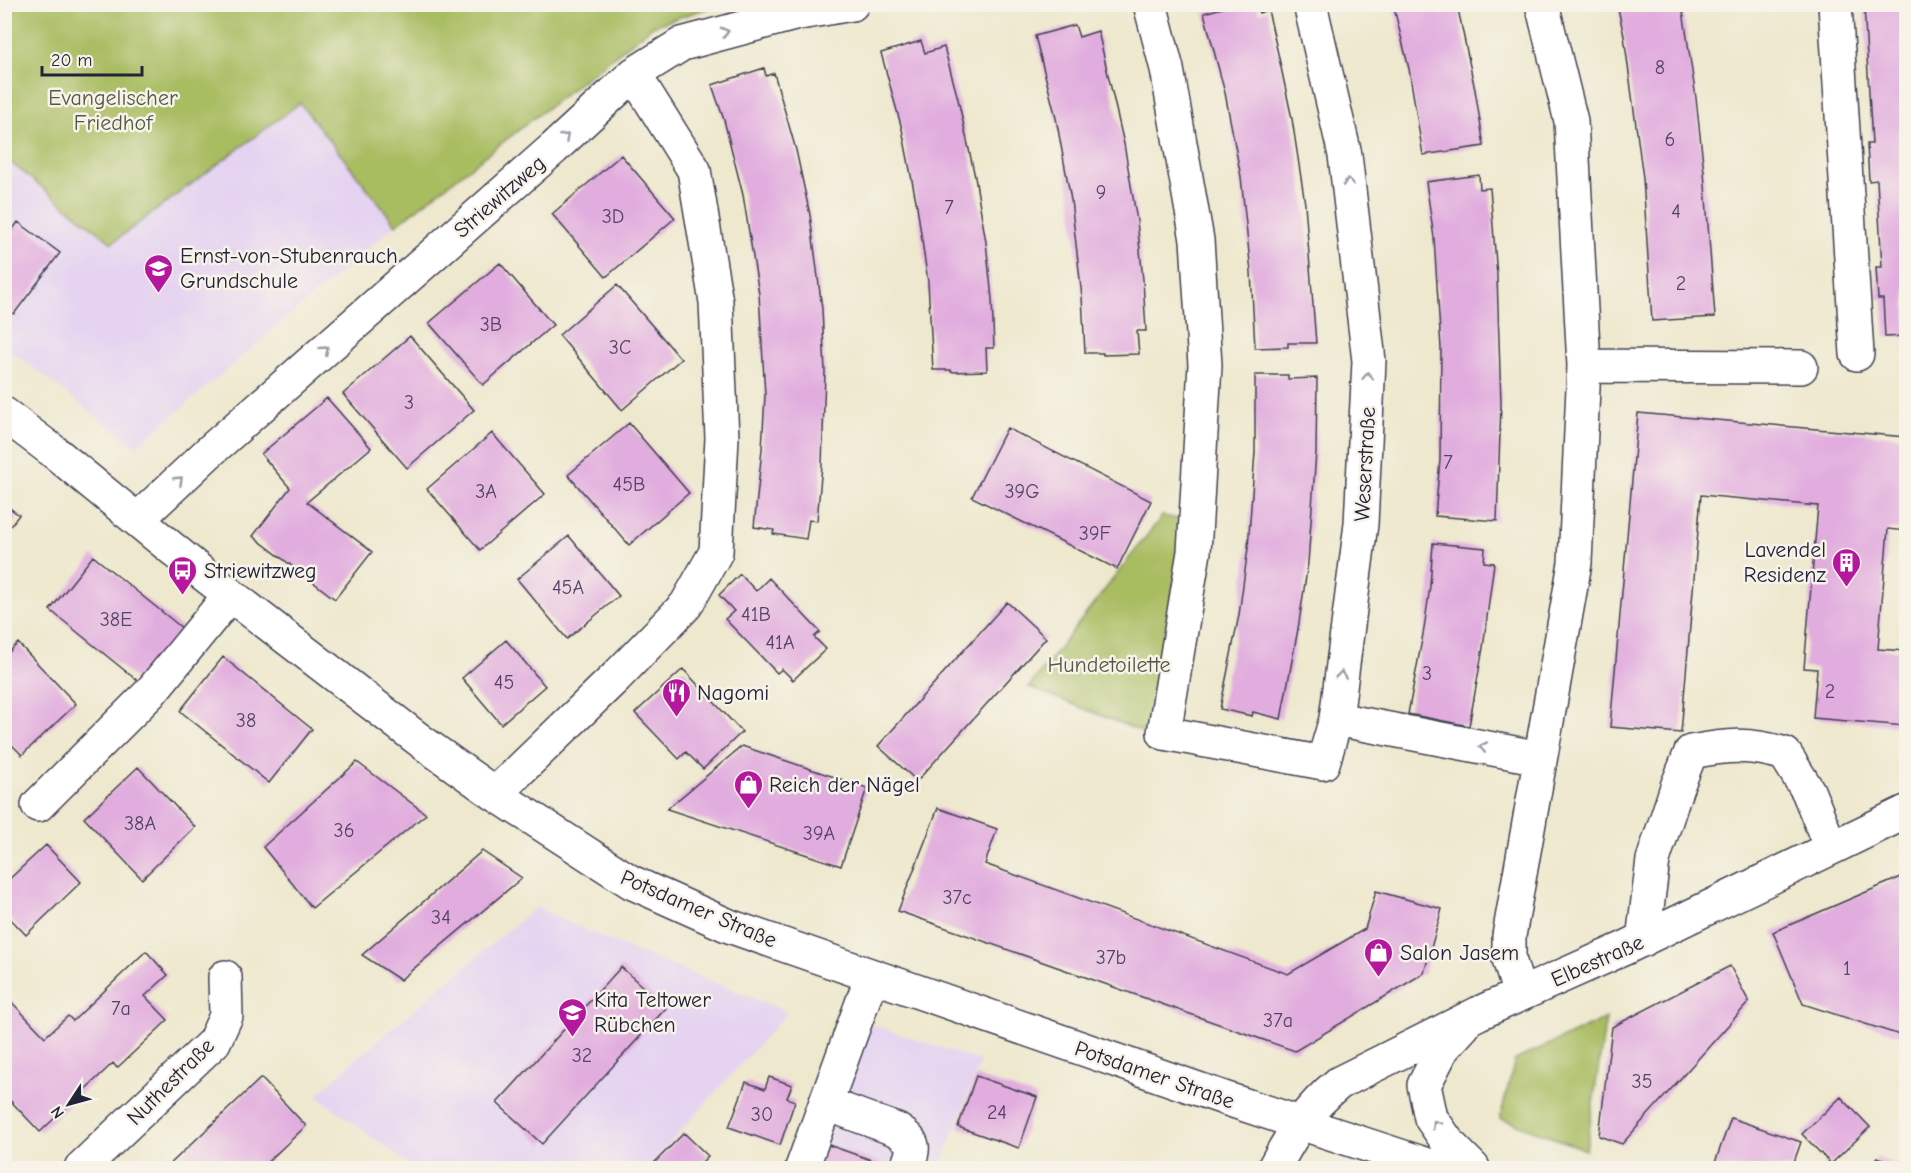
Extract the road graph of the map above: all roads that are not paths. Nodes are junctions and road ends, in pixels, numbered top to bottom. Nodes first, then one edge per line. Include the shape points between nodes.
1 (852, 4) edge
2 (1150, 4) edge
3 (1310, 4) edge
4 (1542, 4) edge
5 (1836, 4) edge
6 (634, 74) junction
7 (1857, 354) dead end
8 (1584, 366) junction
9 (1801, 367) dead end
10 (4, 414) edge
11 (137, 520) junction
12 (230, 595) junction
13 (1336, 719) junction
14 (1540, 758) junction
15 (495, 794) junction
16 (38, 805) dead end
17 (1906, 812) edge
18 (1831, 848) junction
19 (1642, 940) junction
20 (872, 976) junction
21 (225, 977) dead end
22 (1520, 995) junction
23 (1472, 1017) junction
24 (827, 1104) junction
25 (1299, 1123) junction
26 (81, 1168) edge
27 (802, 1168) edge
28 (907, 1168) edge
29 (1274, 1168) edge
30 (1437, 1168) edge
31 (1473, 1168) edge

6 -> 1 street, Striewitzweg via 682,44 794,14
2 - 13 street, Weserstraße via 1167,69 1197,240 1205,365 1194,552 1164,733 1323,763
13 -> 3 street, Weserstraße via 1361,524 1369,361 1345,155
4 - 8 street via 1570,121
5 - 7 street
11 -> 6 street, Striewitzweg
6 - 15 street via 694,170 716,302 722,438 716,552 686,605
8 - 9 street
8 - 14 street via 1575,563
10 - 11 street, Potsdamer Straße
11 - 12 street, Potsdamer Straße
12 - 15 street, Potsdamer Straße
12 - 16 street via 150,693
14 -> 13 street
14 - 22 street via 1509,936 1509,960
15 - 20 street, Potsdamer Straße via 631,882 729,926
17 - 18 street, Elbestraße
18 - 19 street, Elbestraße
18 - 19 street via 1808,791 1785,754 1766,748 1727,745 1691,752 1653,860
19 - 22 street, Elbestraße
20 - 24 street
20 - 25 street, Potsdamer Straße
21 - 26 street, Nuthestraße via 226,1016 214,1042
22 - 23 street, Elbestraße
23 - 25 street, Elbestraße via 1339,1083
31 -> 23 street via 1431,1118 1424,1085 1443,1048
24 - 27 street
24 - 28 street via 903,1133 913,1147
25 - 29 street, Elbestraße
25 - 30 street, Potsdamer Straße

